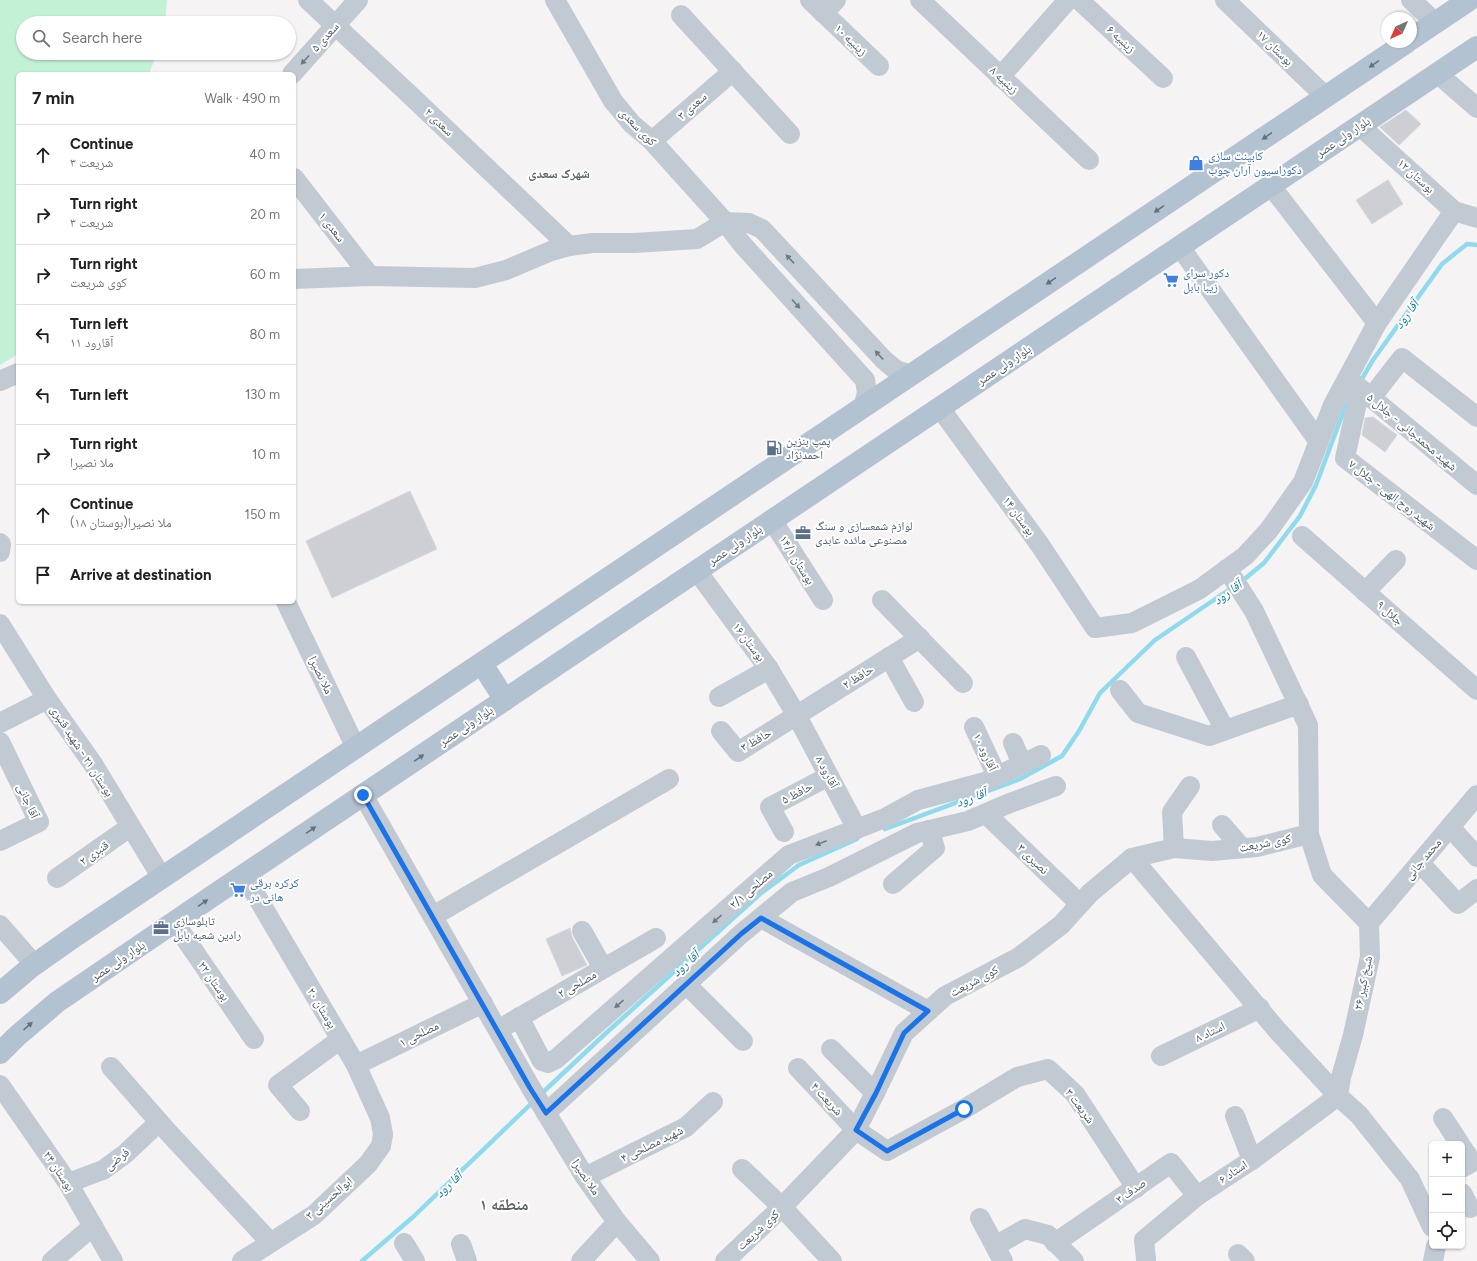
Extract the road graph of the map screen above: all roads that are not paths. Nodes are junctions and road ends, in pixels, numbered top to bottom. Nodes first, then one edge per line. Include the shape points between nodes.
1 (308, 0) edge
2 (358, 0) edge
3 (555, 0) edge
4 (920, 0) edge
5 (1068, 0) edge
6 (1080, 0) edge
7 (1225, 0) edge
8 (1411, 0) edge
9 (1469, 0) edge
10 (823, 4) edge
11 (681, 15) dead end
12 (1436, 23) junction
13 (336, 26) junction
14 (1417, 35) edge
15 (1477, 47) edge
16 (1398, 48) edge
17 (878, 66) dead end
18 (733, 71) junction
19 (294, 72) edge
20 (1438, 74) junction
21 (1000, 77) junction
22 (1163, 78) dead end
23 (1326, 97) junction
24 (1477, 108) edge
25 (1360, 126) junction
26 (790, 134) dead end
27 (652, 141) junction
28 (1089, 160) dead end
29 (296, 181) edge
30 (1271, 186) junction
31 (1454, 211) junction
32 (1477, 218) edge
33 (725, 222) junction
34 (569, 246) junction
35 (1180, 247) junction
36 (370, 276) junction
37 (296, 278) edge
38 (1377, 323) junction
39 (16, 374) edge
40 (911, 375) junction
41 (0, 381) edge
42 (1360, 388) junction
43 (863, 407) junction
44 (940, 408) junction
45 (1477, 417) edge
46 (1318, 442) junction
47 (1477, 485) edge
48 (772, 520) junction
49 (1302, 536) dead end
50 (0, 542) edge
51 (0, 552) edge
52 (1396, 560) dead end
53 (1477, 560) edge
54 (1227, 569) junction
55 (696, 571) junction
56 (1365, 592) junction
57 (823, 600) dead end
58 (882, 600) dead end
59 (287, 604) edge
60 (0, 624) edge
61 (920, 638) junction
62 (889, 657) junction
63 (1186, 657) dead end
64 (482, 664) junction
65 (769, 669) junction
66 (963, 683) dead end
67 (1120, 690) dead end
68 (1477, 690) edge
69 (719, 697) dead end
70 (47, 699) junction
71 (505, 700) junction
72 (914, 702) dead end
73 (1299, 704) junction
74 (797, 716) junction
75 (0, 723) edge
76 (974, 727) dead end
77 (1225, 730) junction
78 (721, 731) dead end
79 (0, 742) edge
80 (1013, 743) dead end
81 (356, 748) junction
82 (1041, 755) dead end
83 (1022, 764) junction
84 (829, 776) junction
85 (997, 776) junction
86 (669, 779) dead end
87 (1056, 786) dead end
88 (1190, 786) dead end
89 (363, 795) junction
90 (1477, 795) edge
91 (986, 814) junction
92 (1222, 825) dead end
93 (130, 827) junction
94 (1450, 827) junction
95 (857, 828) junction
96 (929, 830) junction
97 (784, 832) dead end
98 (1309, 834) junction
99 (0, 841) edge
100 (1174, 848) junction
101 (1242, 848) junction
102 (1477, 857) edge
103 (1132, 858) junction
104 (1420, 863) junction
105 (244, 875) junction
106 (57, 878) dead end
107 (162, 878) junction
108 (893, 884) dead end
109 (1477, 889) edge
110 (1080, 904) junction
111 (433, 916) junction
112 (761, 918) junction
113 (174, 922) junction
114 (1369, 923) junction
115 (0, 925) edge
116 (582, 931) dead end
117 (656, 938) dead end
118 (35, 965) junction
119 (603, 968) junction
120 (686, 984) junction
121 (0, 993) edge
122 (483, 1003) junction
123 (1260, 1008) junction
124 (928, 1011) junction
125 (519, 1017) junction
126 (498, 1030) junction
127 (341, 1039) junction
128 (254, 1040) dead end
129 (743, 1040) dead end
130 (831, 1049) dead end
131 (0, 1053) edge
132 (1161, 1056) dead end
133 (356, 1064) junction
134 (111, 1067) dead end
135 (798, 1068) dead end
136 (0, 1085) edge
137 (876, 1093) junction
138 (1338, 1096) junction
139 (539, 1101) junction
140 (713, 1102) dead end
141 (300, 1111) dead end
142 (1235, 1116) dead end
143 (1443, 1118) dead end
144 (159, 1122) junction
145 (856, 1130) junction
146 (1458, 1141) edge
147 (382, 1146) joint
148 (1465, 1152) edge
149 (1252, 1160) junction
150 (1465, 1166) edge
151 (742, 1169) dead end
152 (585, 1177) junction
153 (68, 1183) junction
154 (1136, 1188) junction
155 (1425, 1191) edge
156 (1197, 1196) junction
157 (782, 1207) junction
158 (1429, 1213) edge
159 (980, 1218) dead end
160 (617, 1222) junction
161 (93, 1226) junction
162 (270, 1242) junction
163 (404, 1243) dead end
164 (1055, 1243) junction
165 (1435, 1249) edge
166 (999, 1254) edge
167 (1146, 1259) dead end
168 (52, 1261) edge
169 (113, 1261) edge
170 (242, 1261) edge
171 (415, 1261) edge
172 (581, 1261) edge
173 (650, 1261) edge
174 (724, 1261) edge
175 (832, 1261) edge
176 (1074, 1261) edge
177 (1433, 1261) edge

1 - 13 street, سعدی ۲
2 - 13 street, سعدی ۵
3 - 27 street, کوی سعدی via 613,101 632,124
4 - 21 street, زینبیه ۸
5 - 21 street
6 - 22 street, زینبیه ۶
7 - 23 street, بوستان ۱۷
8 - 12 street
9 - 12 main road
10 - 17 street, زینبیه ۱۰
11 - 18 street
12 - 14 main road
13 -> 19 street, سعدی ۵
13 - 34 street, سعدی ۲
15 - 20 main road, بلوار ولی عصر
16 -> 23 main road
18 - 26 street
18 - 27 street, سعدی ۳
20 - 24 street
20 - 25 main road, بلوار ولی عصر
21 - 28 street, زینبیه ۸
23 -> 40 main road
25 - 30 main road, بلوار ولی عصر
25 - 31 street, بوستان ۱۲
27 - 33 street, کوی سعدی
29 - 36 street, سعدی ۱
30 - 35 main road, بلوار ولی عصر
30 - 38 street
31 - 32 street, بوستان ۱۲
31 - 38 street
33 - 34 street via 697,239
40 -> 33 street via 896,370 884,360 762,230 749,223
33 -> 43 street, کوی سعدی via 865,380 867,393
34 - 36 street via 506,270 475,278
35 - 44 main road, بلوار ولی عصر
35 - 46 street
36 - 37 street
38 - 42 street
39 - 41 street
40 - 43 main road
42 - 45 street via 1402,358
42 - 46 street via 1333,405
42 - 47 street, شهید محمدجانی - جلال ۵
42 - 53 street, شهید روح الهی - جلال ۷ via 1345,458
43 - 64 main road
44 - 48 main road, بلوار ولی عصر
44 - 54 street, بوستان ۱۴ via 1040,545 1095,628 1132,623 1200,589
46 - 54 street via 1303,482 1269,530 1245,556
48 - 55 main road, بلوار ولی عصر
48 - 57 street, بوستان ۱۴/۱
49 - 56 street, جلال ۹
50 - 51 street
52 - 56 street
54 - 73 street via 1254,611
55 - 65 street, بوستان ۱۶
55 - 71 main road, بلوار ولی عصر
56 - 68 street, جلال ۹
58 - 61 street
59 - 81 street, ملا نصیرا
60 - 70 street, بوستان ۲۱ - شهید قنبری
61 - 62 street, حافظ ۲
61 - 66 street
62 - 72 street
62 - 74 street, حافظ ۲
63 - 77 street
64 - 71 main road
64 - 81 main road
65 - 69 street
65 - 74 street, بوستان ۱۶
67 - 77 street via 1138,713 1209,736
70 - 75 street
70 - 93 street, بوستان ۲۱ - شهید قنبری via 93,764
89 -> 71 main road, بلوار ولی عصر
73 - 77 street
73 - 98 street via 1308,725
74 - 78 street, حافظ ۳ via 738,752
74 - 84 street, آقارود ۸
76 - 85 street, آقارود ۱۰
79 - 99 street, آقا جانی via 39,822
80 - 83 street
81 - 107 main road
82 - 83 street, مصلحی ۲/۱
83 - 85 street, مصلحی ۲/۱
84 - 95 street, آقارود ۸
84 - 97 street, حافظ ۵ via 770,807
85 - 95 street, مصلحی ۲/۱ via 985,782 918,800 885,818
86 - 111 street
87 - 91 street
88 - 100 street via 1172,812
105 -> 89 main road, بلوار ولی عصر
89 - 111 street, ملا نصیرا
90 - 94 street, محمد جانی
91 - 96 street via 968,822
91 - 110 street, نصیری ۳
92 - 101 street
93 - 106 street, قنبری ۲
93 - 107 street, بوستان ۲۱ - شهید قنبری
94 - 102 street
94 - 104 street, محمد جانی
95 -> 125 street, مصلحی ۲/۱ via 789,855 556,1059 548,1063 542,1061
96 - 108 street via 935,848
96 - 112 street via 917,833 829,877 792,892
98 - 101 street, کوی شریعت via 1257,847
98 - 114 street via 1322,875
100 - 101 street, کوی شریعت via 1212,851
100 - 103 street, کوی شریعت
103 - 110 street, کوی شریعت
103 - 123 street
104 - 109 street via 1458,904
104 - 114 street, محمد جانی
113 -> 105 main road, بلوار ولی عصر
105 - 127 street, بوستان ۲۰
107 - 118 main road
110 - 124 street, کوی شریعت via 1061,925 1019,957 945,996
111 - 122 street, ملا نصیرا
112 - 120 street
112 - 124 street
113 - 128 street, بوستان ۲۲
131 -> 113 main road, بلوار ولی عصر via 57,1002
114 - 138 street, شیخ کبیر ۲۶ via 1370,957
115 - 118 street
116 - 119 street
117 - 119 street, مصلحی ۲
118 - 121 main road
119 - 125 street, مصلحی ۲
120 - 129 street
120 - 139 street
122 - 126 street, ملا نصیرا
122 - 133 street, مصلحی ۱
123 - 132 street, استاد ۸
123 - 138 street
124 - 137 street, کوی شریعت via 904,1033
125 - 126 street, مصلحی ۲
126 - 139 street, ملا نصیرا
127 - 133 street, بوستان ۲۰
127 - 141 street via 278,1085
130 - 137 street
133 - 147 street, بوستان ۲۰ via 380,1118
134 - 144 street
135 - 145 street, شریعت ۴
136 - 153 street, بوستان ۲۴
137 - 145 street, کوی شریعت
138 - 149 street, استاد ۶
138 - 155 street via 1359,1115 1410,1180
139 - 152 street, ملا نصیرا
140 - 152 street, شهید مصلحی ۴ via 686,1127
142 - 149 street
143 - 146 street
144 - 153 street, فرضی via 125,1154 103,1170
144 - 162 street
145 - 154 street, شریعت ۳ via 887,1151 1017,1077 1048,1069 1075,1094
145 - 157 street, کوی شریعت
147 - 162 street, ابوالحسینی ۳ via 368,1164 314,1214
148 - 150 street via 1472,1162
149 - 156 street, استاد ۶
151 - 157 street
152 - 160 street, ملا نصیرا
153 - 161 street, بوستان ۲۴
154 - 156 street, صدف ۳ via 1171,1163
154 - 164 street, صدف ۳
155 - 158 street
156 - 167 street, استاد ۶ via 1144,1240
157 - 174 street, کوی شریعت
157 - 175 street
159 - 166 street
160 - 172 street
160 - 173 street, ملا نصیرا
161 - 168 street
161 - 169 street, بوستان ۲۴
162 - 170 street, ابوالحسینی ۳
163 - 171 street
164 - 166 street via 1048,1235 1025,1229
164 - 176 street
165 - 177 street

